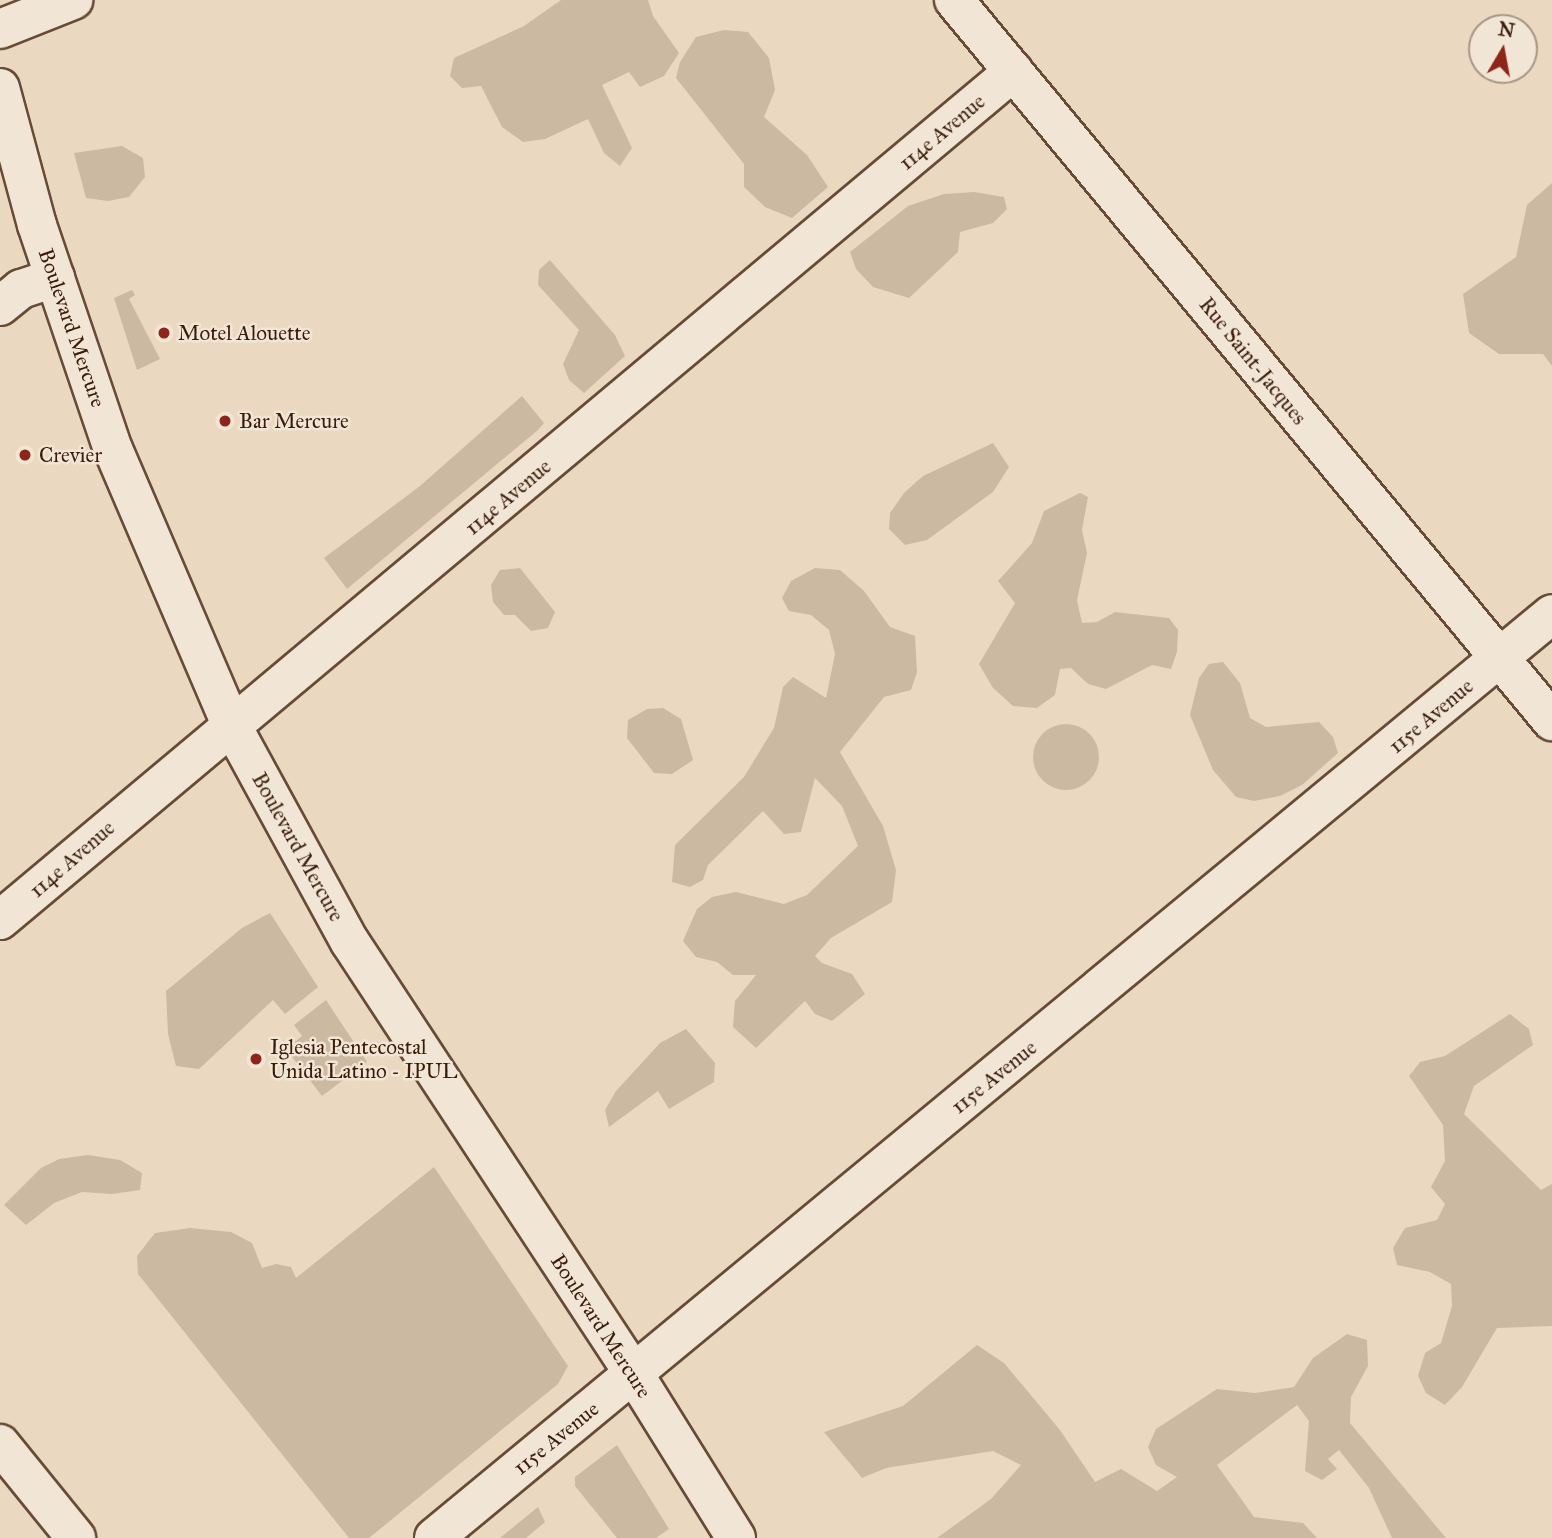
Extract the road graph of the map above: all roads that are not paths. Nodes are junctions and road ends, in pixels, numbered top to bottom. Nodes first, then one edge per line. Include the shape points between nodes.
1 (73, 0) edge
2 (954, 0) edge
3 (0, 29) edge
4 (1014, 71) junction
5 (0, 88) edge
6 (55, 278) junction
7 (0, 306) edge
8 (1552, 614) edge
9 (1499, 660) junction
10 (1552, 721) edge
11 (232, 726) junction
12 (0, 920) edge
13 (634, 1374) junction
14 (0, 1444) edge
15 (76, 1538) edge
16 (434, 1538) edge
17 (736, 1538) edge

1 - 3 street
2 - 4 street, Rue Saint-Jacques
4 - 9 street, Rue Saint-Jacques
4 - 11 street, 114e Avenue
5 - 6 street, Boulevard Mercure
6 - 7 street via 22,289
6 - 11 street, Boulevard Mercure via 129,490
8 - 9 street, 115e Avenue
9 - 10 street, Rue Saint-Jacques
9 - 13 street, 115e Avenue
11 - 12 street, 114e Avenue
11 - 13 street, Boulevard Mercure via 351,942
13 - 16 street, 115e Avenue
13 - 17 street, Boulevard Mercure
14 - 15 street

